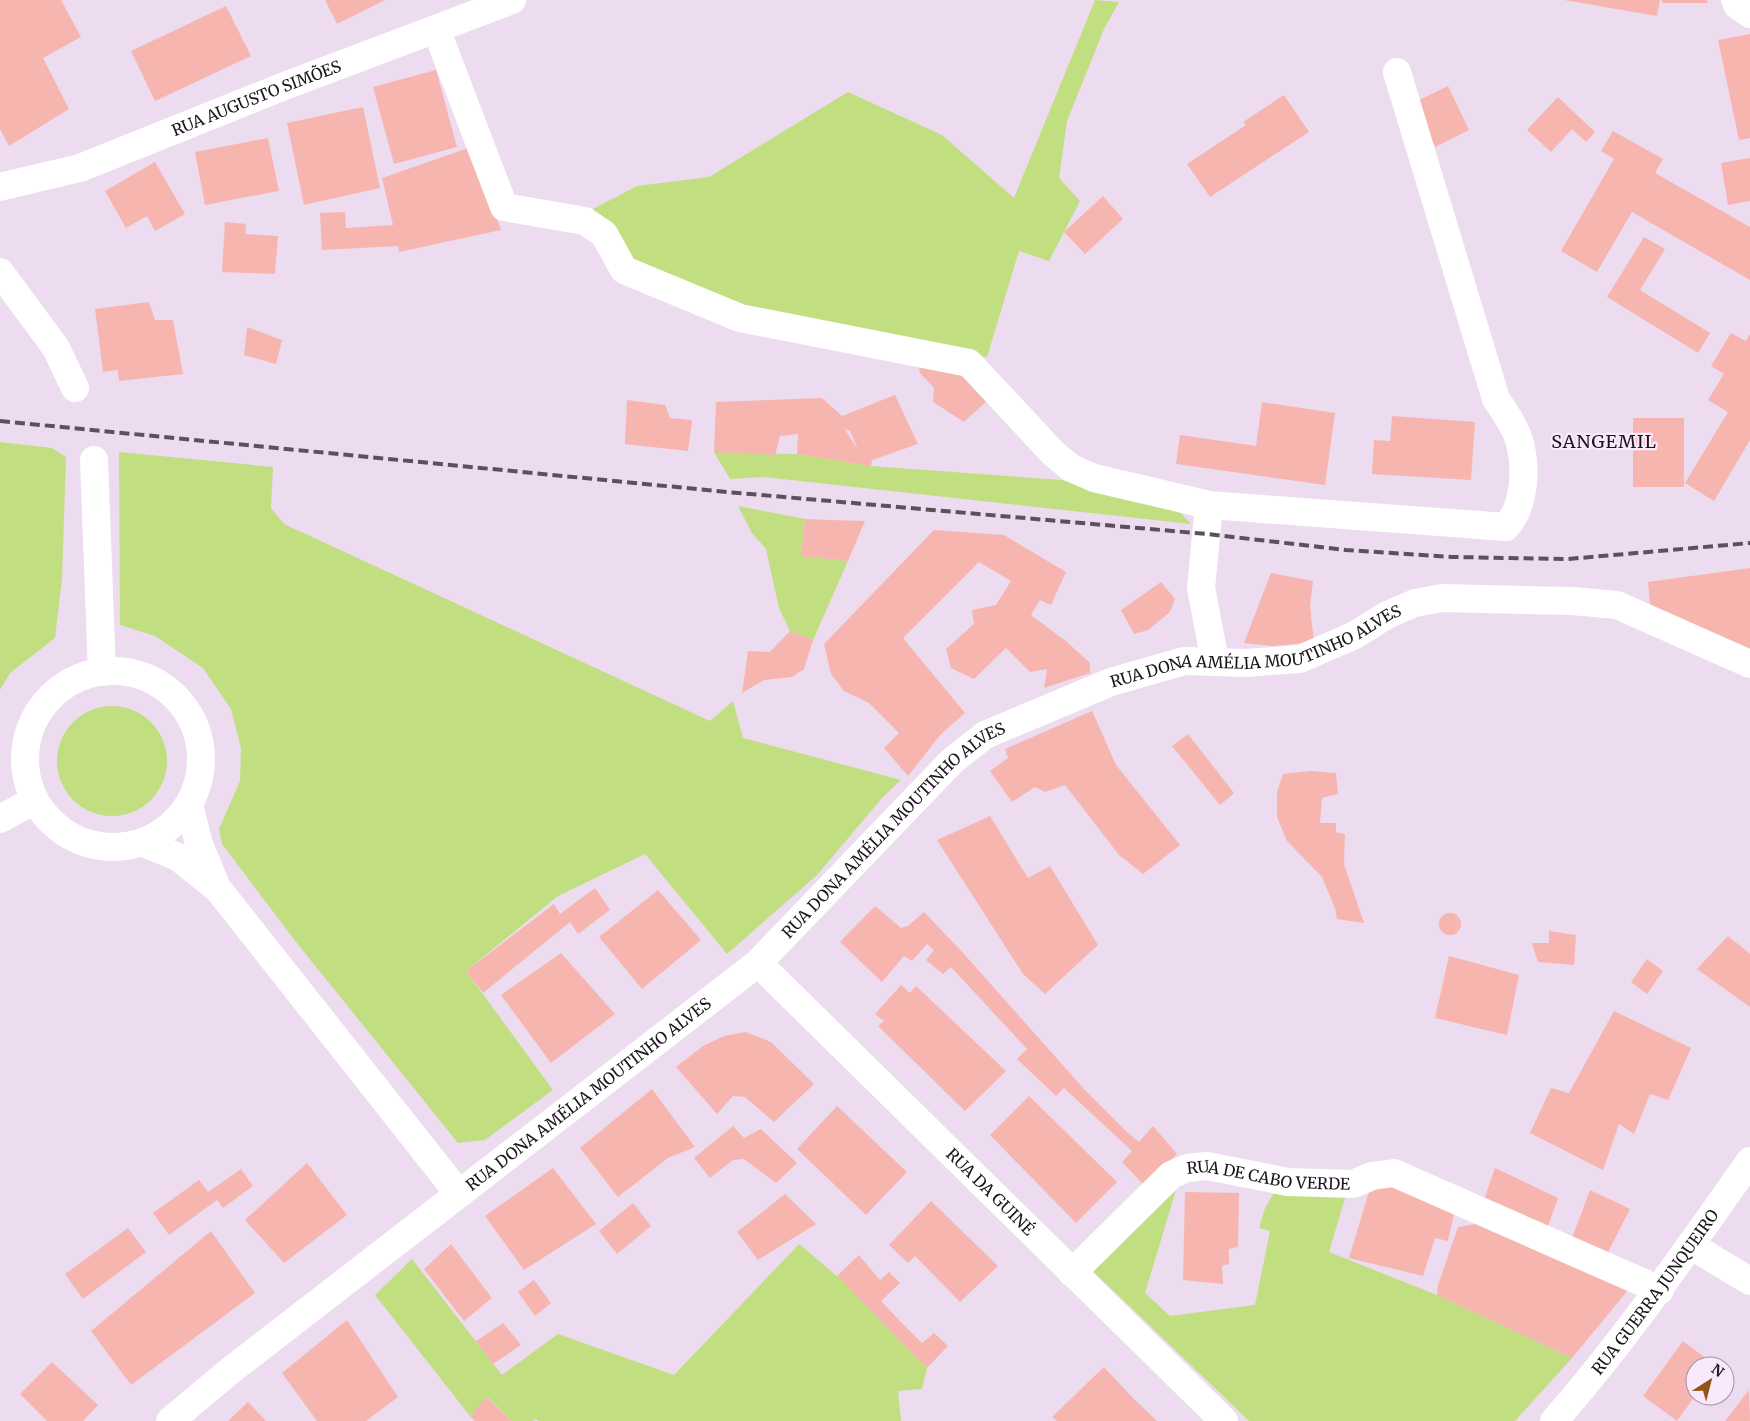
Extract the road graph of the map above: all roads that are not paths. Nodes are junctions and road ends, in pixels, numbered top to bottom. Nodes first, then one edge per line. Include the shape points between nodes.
1 (512, 0) edge
2 (1735, 0) edge
3 (1750, 14) edge
4 (436, 29) junction
5 (1397, 72) dead end
6 (0, 187) edge
7 (0, 272) edge
8 (75, 388) dead end
9 (94, 460) dead end
10 (1209, 504) junction
11 (1215, 661) junction
12 (1750, 664) edge
13 (102, 672) junction
14 (35, 800) junction
15 (189, 805) junction
16 (0, 818) edge
17 (144, 843) junction
18 (218, 889) junction
19 (758, 963) junction
20 (1750, 1160) edge
21 (452, 1186) junction
22 (1690, 1245) junction
23 (1072, 1273) junction
24 (1750, 1281) edge
25 (1660, 1290) junction
26 (170, 1421) edge
27 (1224, 1421) edge
28 (1554, 1421) edge

1 - 4 street, RUA AUGUSTO SIMÕES
2 - 3 street
4 - 6 street, RUA AUGUSTO SIMÕES via 80,168
4 - 10 street via 504,207 585,221 604,234 624,270 740,318 969,363 1071,468 1094,478
5 - 10 street via 1496,399 1518,437 1522,460 1521,501 1516,516 1506,526
7 - 8 street via 56,348
9 - 13 street
10 - 11 street via 1201,588
11 - 12 street, RUA DONA AMÉLIA MOUTINHO ALVES via 1246,663 1300,659 1355,635 1387,615 1415,603 1442,598 1617,605
11 - 19 street, RUA DONA AMÉLIA MOUTINHO ALVES via 1184,661 1111,682 984,735 952,761
13 - 14 street via 74,680 51,696 34,718 26,745 26,773
13 - 15 street via 130,673 157,682 179,700 194,724 201,751 200,779
14 - 16 street
14 - 17 street via 50,821 86,843 119,848
15 - 17 street via 170,828
15 - 18 street via 199,844
17 - 18 street via 178,856
18 - 21 street
19 - 21 street, RUA DONA AMÉLIA MOUTINHO ALVES
19 - 23 street, RUA DA GUINÉ
20 - 22 street, RUA GUERRA JUNQUEIRO
21 - 26 street, RUA DONA AMÉLIA MOUTINHO ALVES
22 - 24 street
22 - 25 street, RUA GUERRA JUNQUEIRO
23 - 25 street, RUA DE CABO VERDE via 1171,1175 1187,1168 1207,1166 1297,1182 1353,1184 1372,1176 1394,1173
23 - 27 street, RUA DA GUINÉ
25 - 28 street, RUA GUERRA JUNQUEIRO via 1597,1372

